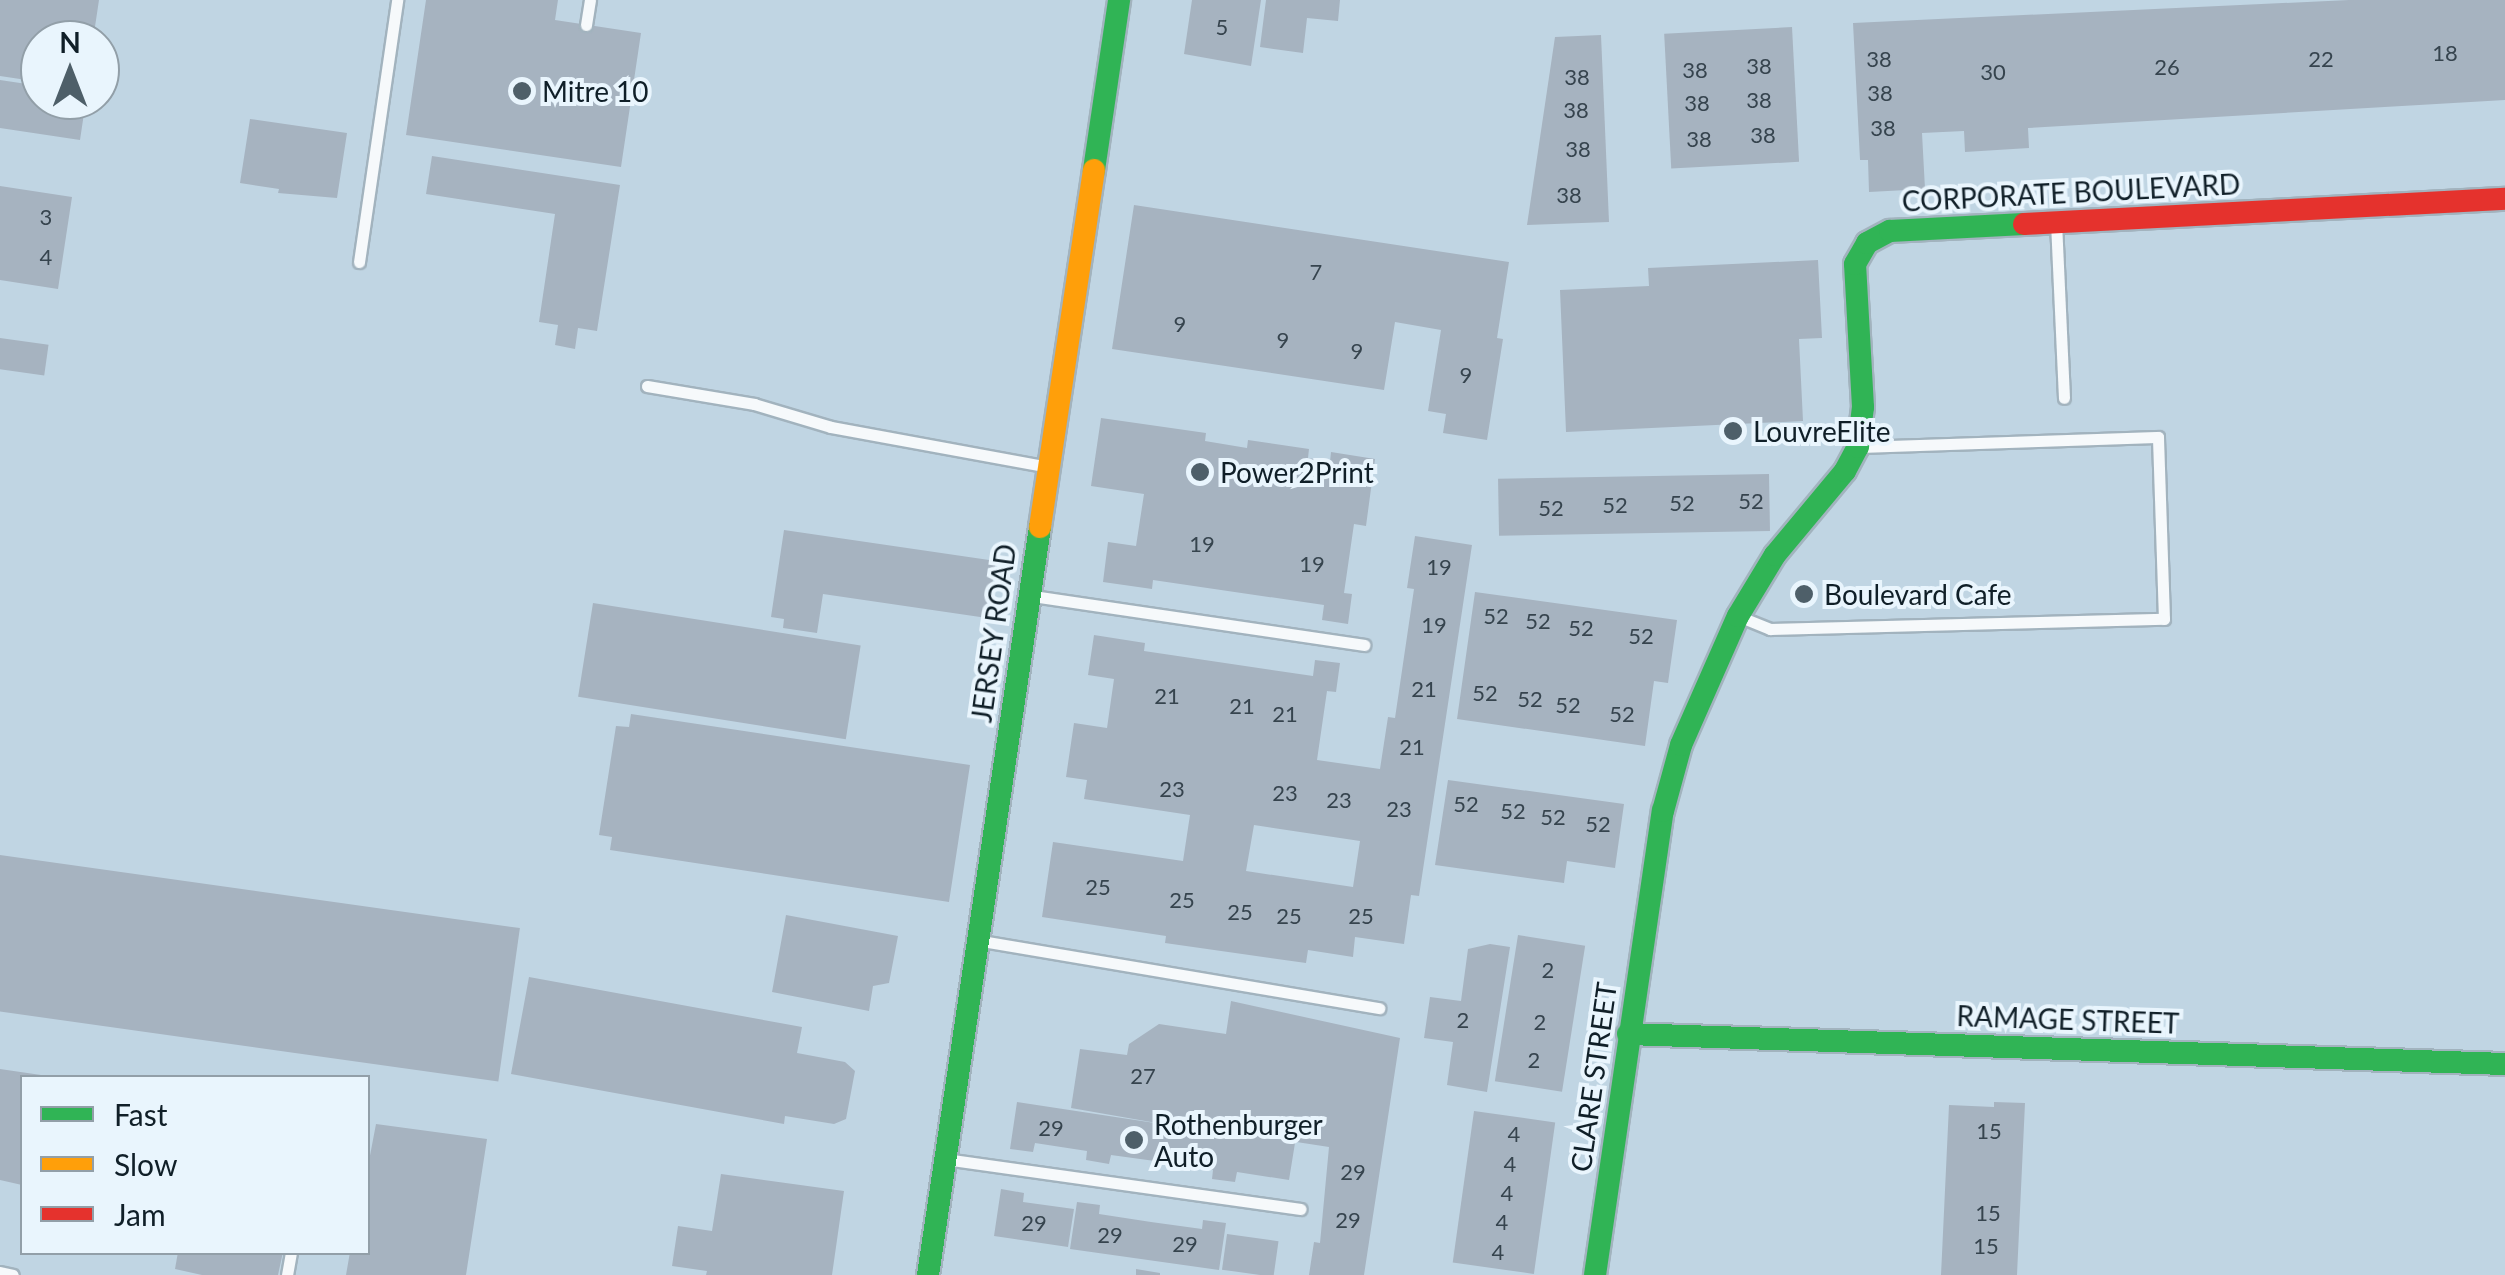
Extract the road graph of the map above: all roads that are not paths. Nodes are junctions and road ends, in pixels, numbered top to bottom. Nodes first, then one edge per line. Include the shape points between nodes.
1 (397, 0) edge
2 (590, 0) edge
3 (1119, 0) edge
4 (587, 20) dead end
5 (2505, 199) edge
6 (2056, 222) junction
7 (359, 262) dead end
8 (646, 386) dead end
9 (2064, 398) dead end
10 (1858, 447) junction
11 (1048, 466) junction
12 (1029, 596) junction
13 (1738, 616) junction
14 (1364, 645) dead end
15 (1650, 888) joint
16 (978, 940) junction
17 (1379, 1008) dead end
18 (1628, 1034) junction
19 (2505, 1064) edge
20 (946, 1159) junction
21 (1301, 1210) dead end
22 (0, 1272) edge
23 (13, 1275) edge
24 (928, 1275) edge
25 (1595, 1275) edge

1 - 7 lane
2 - 4 lane
3 - 11 street, JERSEY ROAD
5 - 6 street, CORPORATE BOULEVARD
6 - 9 lane
6 - 10 street, CORPORATE BOULEVARD via 1890,231 1867,242 1855,264 1863,408
8 - 11 lane
10 - 13 street, CORPORATE BOULEVARD via 1775,554
10 - 13 lane via 2158,438 2164,620 1770,629
11 - 12 street, JERSEY ROAD
12 - 14 lane
12 - 16 street, JERSEY ROAD
13 - 15 street, CORPORATE BOULEVARD via 1681,745
15 - 18 street, CLARE STREET
16 - 17 lane
16 - 20 street, JERSEY ROAD
18 - 19 street, RAMAGE STREET
18 - 25 street, CLARE STREET
20 - 21 lane
20 - 24 street, JERSEY ROAD
22 - 23 lane

